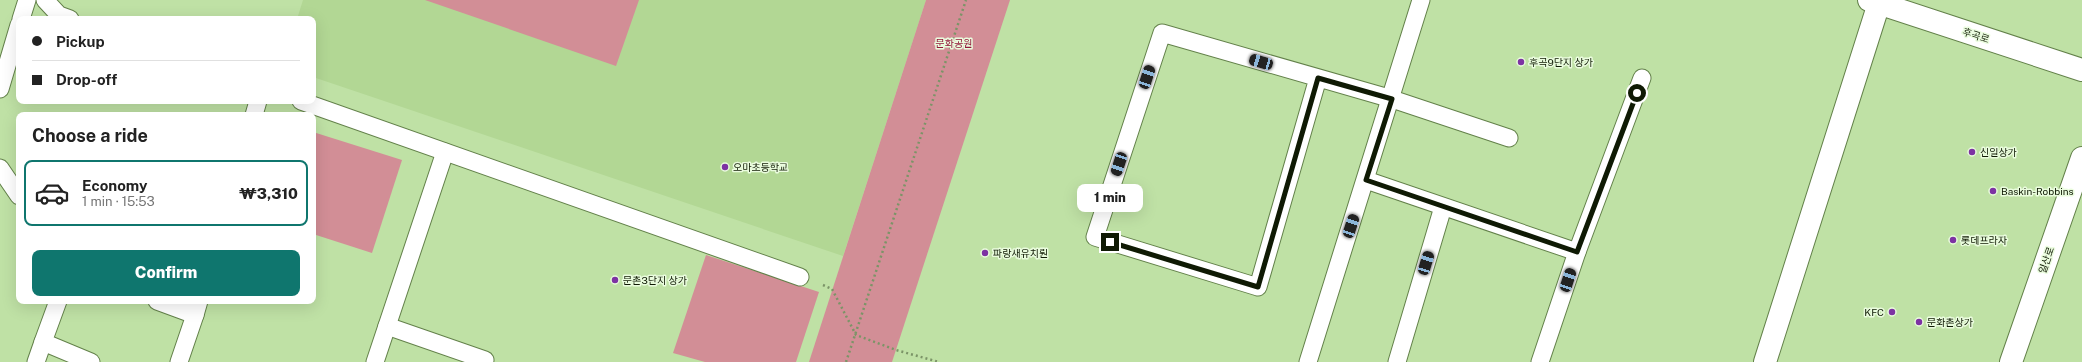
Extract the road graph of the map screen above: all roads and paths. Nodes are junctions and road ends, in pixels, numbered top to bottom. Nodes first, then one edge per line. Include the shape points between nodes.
1 (27, 0) edge
2 (45, 0) edge
3 (966, 0) edge
4 (1421, 0) edge
5 (1876, 1) edge
6 (22, 16) edge
7 (62, 16) edge
8 (16, 35) edge
9 (2082, 70) edge
10 (1318, 78) junction
11 (1642, 78) dead end
12 (0, 89) edge
13 (1392, 99) junction
14 (309, 104) edge
15 (1509, 138) dead end
16 (445, 152) junction
17 (2082, 158) edge
18 (0, 168) edge
19 (1366, 180) junction
20 (16, 192) edge
21 (1443, 207) junction
22 (1577, 252) junction
23 (800, 277) joint
24 (57, 304) edge
25 (174, 304) edge
26 (197, 308) edge
27 (387, 326) junction
28 (856, 335) junction
29 (43, 342) junction
30 (36, 362) edge
31 (91, 362) edge
32 (179, 362) edge
33 (375, 362) edge
34 (484, 362) edge
35 (846, 362) edge
36 (939, 362) edge
37 (1308, 362) edge
38 (1397, 362) edge
39 (1540, 362) edge
40 (1764, 362) edge
41 (2011, 362) edge

1 - 6 lane
2 - 7 lane
3 - 28 path
4 - 13 lane
5 - 9 street, 후곡로
5 - 40 street
8 - 12 lane
10 - 10 lane via 1162,33 1096,237 1258,287
10 - 13 lane
11 - 22 lane
13 - 15 lane
13 - 19 lane
14 - 16 lane
16 - 23 lane
16 - 27 lane
17 - 41 street, 일산로
18 - 20 lane
19 - 21 lane
19 - 37 lane
21 - 22 lane
21 - 38 lane
22 - 39 lane
23 - 28 path via 832,289
24 - 29 lane
25 - 26 lane
26 - 32 lane
27 - 33 lane
27 - 34 lane via 485,360
28 - 35 path
28 - 36 path
29 - 30 lane
29 - 31 lane

